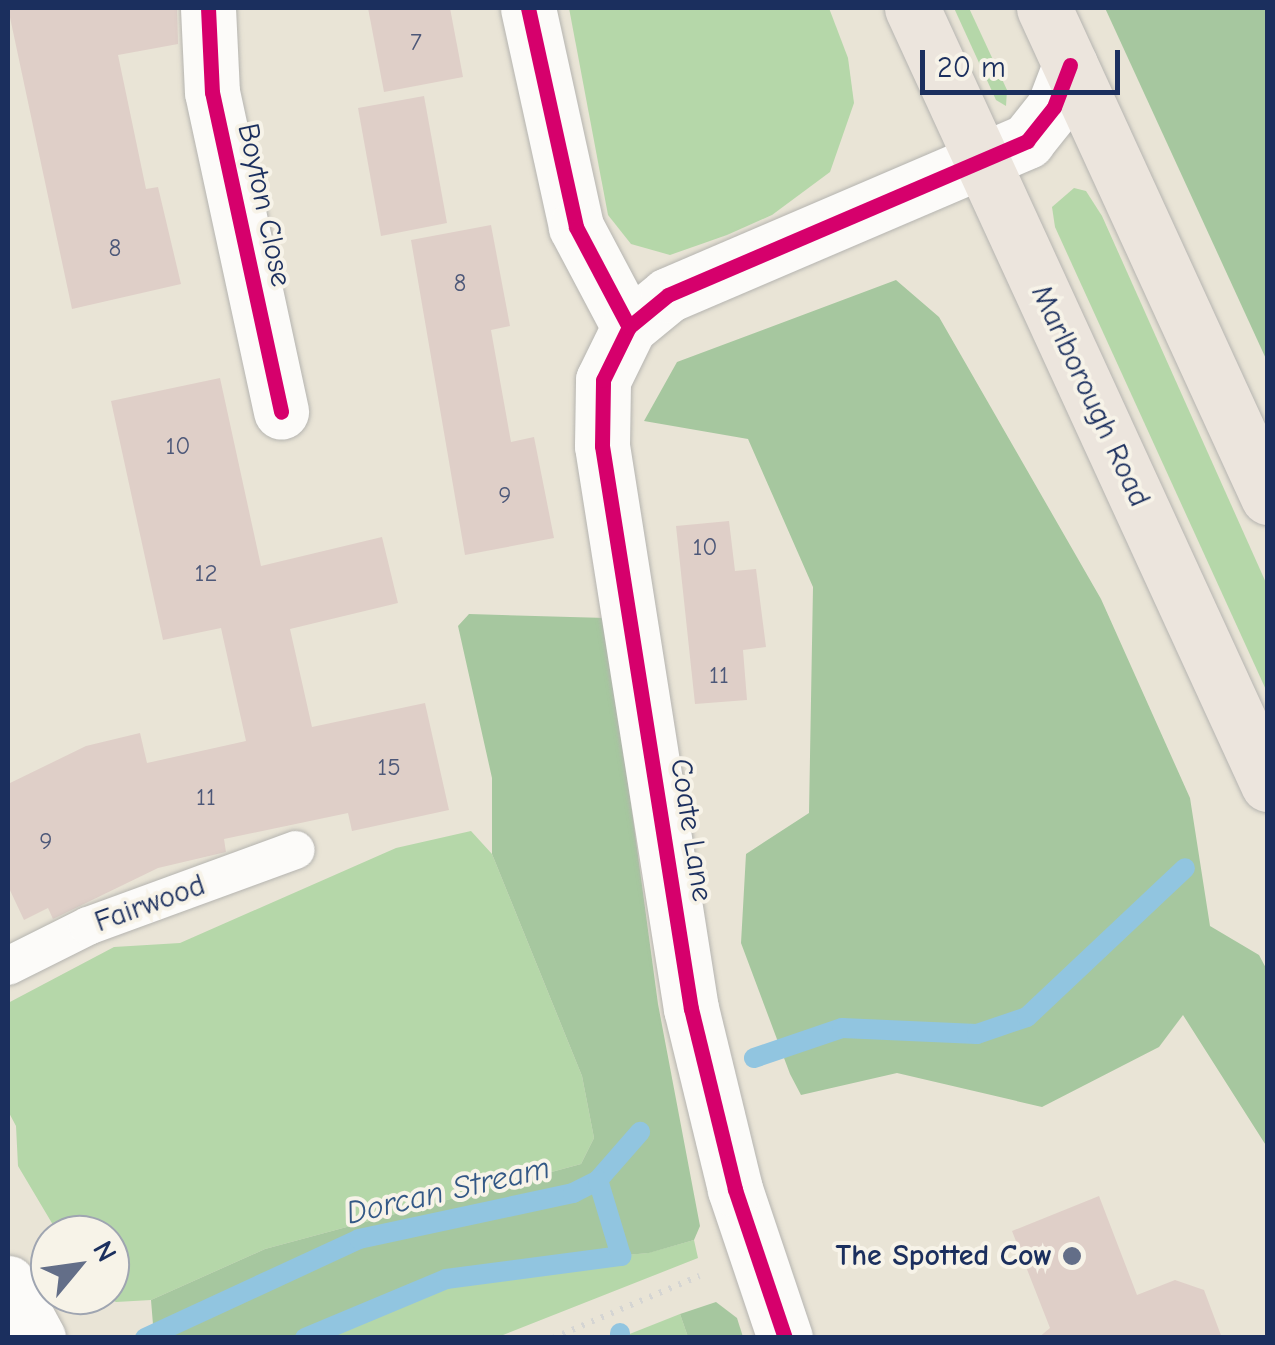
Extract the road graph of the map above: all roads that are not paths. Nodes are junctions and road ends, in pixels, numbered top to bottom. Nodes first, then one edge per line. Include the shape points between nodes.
1 (208, 8) edge
2 (528, 8) edge
3 (912, 8) edge
4 (1044, 8) edge
5 (1070, 64) junction
6 (982, 162) junction
7 (628, 327) junction
8 (280, 412) dead end
9 (1268, 497) edge
10 (1268, 784) edge
11 (296, 850) dead end
12 (8, 966) edge
13 (8, 1283) edge
14 (38, 1338) edge
15 (785, 1338) edge

1 - 8 street, Boyton Close via 212,92
2 - 7 street via 576,227
3 - 6 main road, Marlborough Road
4 - 5 main road
5 - 6 street, Coate Lane via 1027,141
5 - 9 main road
6 - 7 street, Coate Lane via 668,295
6 - 10 main road, Marlborough Road
7 - 15 street, Coate Lane via 603,380 602,446 691,1010 755,1254
11 - 12 lane, Fairwood via 88,926
13 - 14 street

